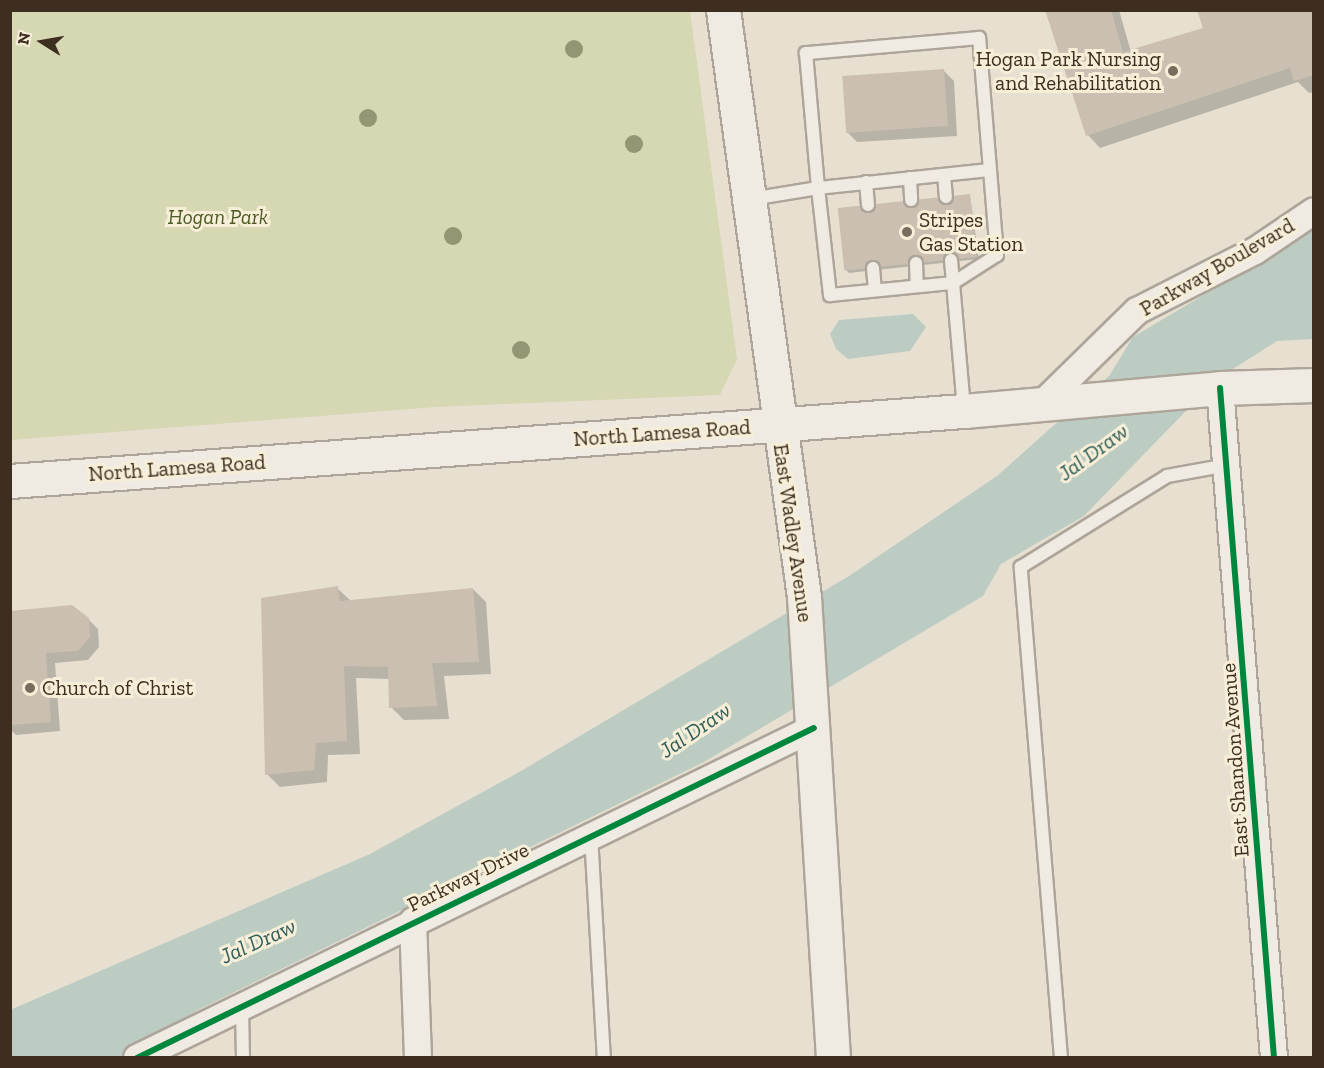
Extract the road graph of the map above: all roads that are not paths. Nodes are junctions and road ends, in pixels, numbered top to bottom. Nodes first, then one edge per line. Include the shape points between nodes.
1 (723, 10) edge
2 (988, 171) junction
3 (944, 175) junction
4 (910, 178) junction
5 (866, 182) junction
6 (818, 188) junction
7 (946, 197) dead end
8 (746, 199) junction
9 (911, 200) dead end
10 (868, 205) dead end
11 (1314, 211) edge
12 (951, 260) dead end
13 (916, 263) dead end
14 (873, 268) dead end
15 (953, 283) junction
16 (917, 286) junction
17 (875, 289) junction
18 (1314, 385) edge
19 (1220, 388) junction
20 (1045, 401) junction
21 (964, 411) junction
22 (778, 424) junction
23 (1228, 465) junction
24 (10, 481) edge
25 (814, 728) junction
26 (591, 835) junction
27 (413, 921) junction
28 (242, 1006) junction
29 (137, 1058) edge
30 (243, 1058) edge
31 (418, 1058) edge
32 (604, 1058) edge
33 (833, 1058) edge
34 (1061, 1058) edge
35 (1274, 1058) edge

1 - 8 main road, East Wadley Avenue
2 - 3 lane
2 - 6 lane via 979,38 806,52
2 - 15 lane via 997,255
3 - 4 lane
3 - 7 lane
4 - 5 lane
4 - 9 lane
5 - 6 lane
5 - 10 lane
6 - 8 lane
6 - 17 lane via 830,295
8 - 22 main road, East Wadley Avenue
11 - 20 street, Parkway Boulevard via 1255,250 1137,311
12 - 15 lane
13 - 16 lane
14 - 17 lane
15 - 16 lane
15 - 21 lane
16 - 17 lane
18 - 19 main road, North Lamesa Road
19 - 20 main road, North Lamesa Road
19 - 23 street, East Shandon Avenue
20 - 21 main road, North Lamesa Road
21 - 22 main road, North Lamesa Road
22 - 24 main road, North Lamesa Road
22 - 25 main road, East Wadley Avenue via 804,597
23 - 34 lane via 1167,476 1021,567
23 - 35 street, East Shandon Avenue
25 - 26 street, Parkway Drive
25 - 33 main road, East Wadley Avenue
26 - 27 street, Parkway Drive
26 - 32 lane
27 - 28 street, Parkway Drive
27 - 31 street
28 - 29 street, Parkway Drive
28 - 30 lane

